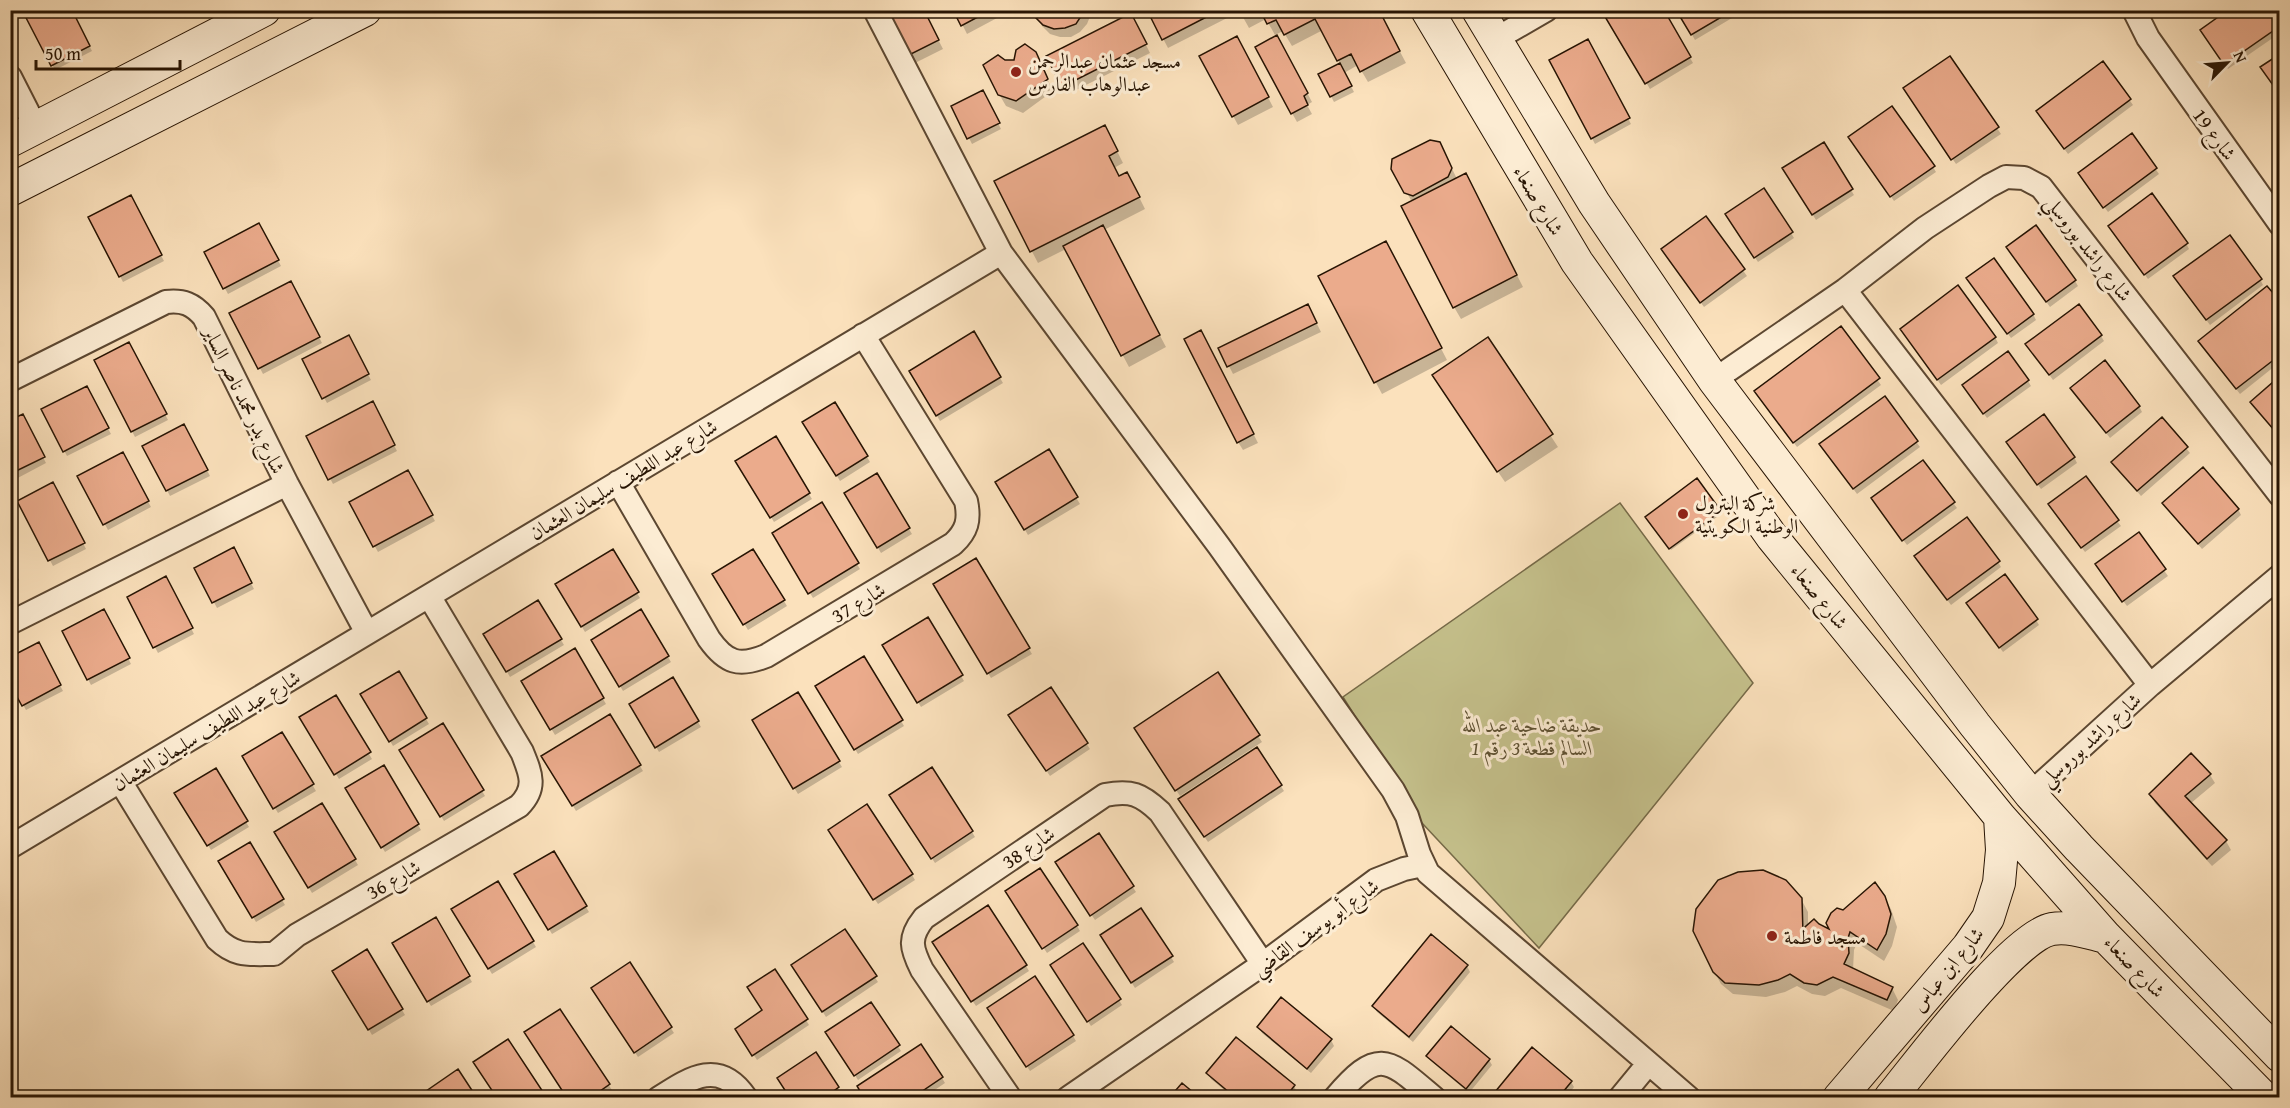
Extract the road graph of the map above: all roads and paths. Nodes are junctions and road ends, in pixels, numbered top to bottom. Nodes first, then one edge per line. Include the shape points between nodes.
1 (264, 10) edge
2 (365, 10) edge
3 (875, 10) edge
4 (1427, 10) edge
5 (1478, 10) edge
6 (1546, 10) edge
7 (2134, 10) edge
8 (1494, 40) junction
9 (10, 77) edge
10 (23, 134) edge
11 (10, 190) edge
12 (2280, 224) edge
13 (1001, 253) junction
14 (1845, 290) junction
15 (863, 335) junction
16 (10, 380) edge
17 (1714, 380) junction
18 (618, 482) junction
19 (287, 484) junction
20 (2280, 495) edge
21 (2280, 576) edge
22 (429, 596) junction
23 (10, 623) edge
24 (367, 633) junction
25 (1926, 662) junction
26 (2150, 684) junction
27 (1897, 693) junction
28 (1975, 725) junction
29 (1943, 749) junction
30 (120, 781) junction
31 (2030, 794) junction
32 (2000, 817) junction
33 (10, 847) edge
34 (1423, 865) junction
35 (2106, 937) junction
36 (1968, 947) junction
37 (1263, 964) junction
38 (1994, 972) junction
39 (2280, 1056) edge
40 (1648, 1064) junction
41 (659, 1098) edge
42 (746, 1098) edge
43 (1010, 1098) edge
44 (1068, 1098) edge
45 (1335, 1098) edge
46 (1434, 1098) edge
47 (1620, 1098) edge
48 (1689, 1098) edge
49 (1839, 1098) edge
50 (1890, 1098) edge
51 (2264, 1098) edge

1 - 10 main road
2 - 11 main road
3 - 13 street
4 - 27 main road, شارع صنعاء via 1609,310 1772,537
5 - 8 main road
6 - 8 street
7 - 12 street, شارع 19 via 2160,55
8 - 17 main road via 1594,203
9 - 10 street
13 - 15 street, شارع عبد اللطيف سليمان العثمان
13 - 34 street via 1219,546 1393,790 1407,816
14 - 17 street, شارع راشد بوروسلي
14 - 20 street, شارع راشد بوروسلي via 1925,228 1989,186 2006,177 2024,178 2041,187
14 - 26 street, شارع راشد بوروسلي
15 - 18 street, شارع عبد اللطيف سليمان العثمان
15 - 18 street, شارع 37 via 966,501 966,527 953,544 766,656 737,662 726,659 710,639
16 - 19 street, شارع بدر محمد ناصر الساير via 166,302 187,303 204,317
17 - 25 main road
18 - 22 street, شارع عبد اللطيف سليمان العثمان
19 - 23 street, شارع بدر محمد ناصر الساير
19 - 24 street, شارع بدر محمد ناصر الساير
21 - 26 street, شارع راشد بوروسلي
22 - 24 street, شارع عبد اللطيف سليمان العثمان
22 - 30 street, شارع 36 via 522,753 530,770 528,796 519,806 297,935 274,954 242,953 228,949 218,939
24 - 30 street, شارع عبد اللطيف سليمان العثمان
25 - 27 main road via 1932,675 1930,688 1922,697 1909,699
25 - 28 main road
26 - 31 street, شارع راشد بوروسلي
27 - 29 main road, شارع صنعاء
28 - 29 main road via 1957,720 1949,724 1943,731
28 - 31 main road
29 - 32 main road, شارع صنعاء
30 - 33 street, شارع عبد اللطيف سليمان العثمان
31 - 39 main road
32 - 35 main road, شارع صنعاء
32 - 36 main road, شارع ابن عباس via 2000,883 1988,918
34 - 37 street, شارع أبو يوسف القاضي via 1376,880
34 - 40 street
35 - 38 main road, شارع ابن عباس via 2078,929 2051,929 2030,940
35 - 51 main road, شارع صنعاء
36 - 38 main road via 1990,945 1998,965
36 - 49 main road, شارع ابن عباس
37 - 43 street, شارع 38 via 1160,812 1148,800 1134,794 1105,795 924,918 915,930 914,954 922,970
37 - 44 street, شارع أبو يوسف القاضي
38 - 50 main road, شارع ابن عباس
40 - 47 street
40 - 48 street
41 - 42 street via 707,1073 730,1082
45 - 46 street via 1366,1068 1388,1064

